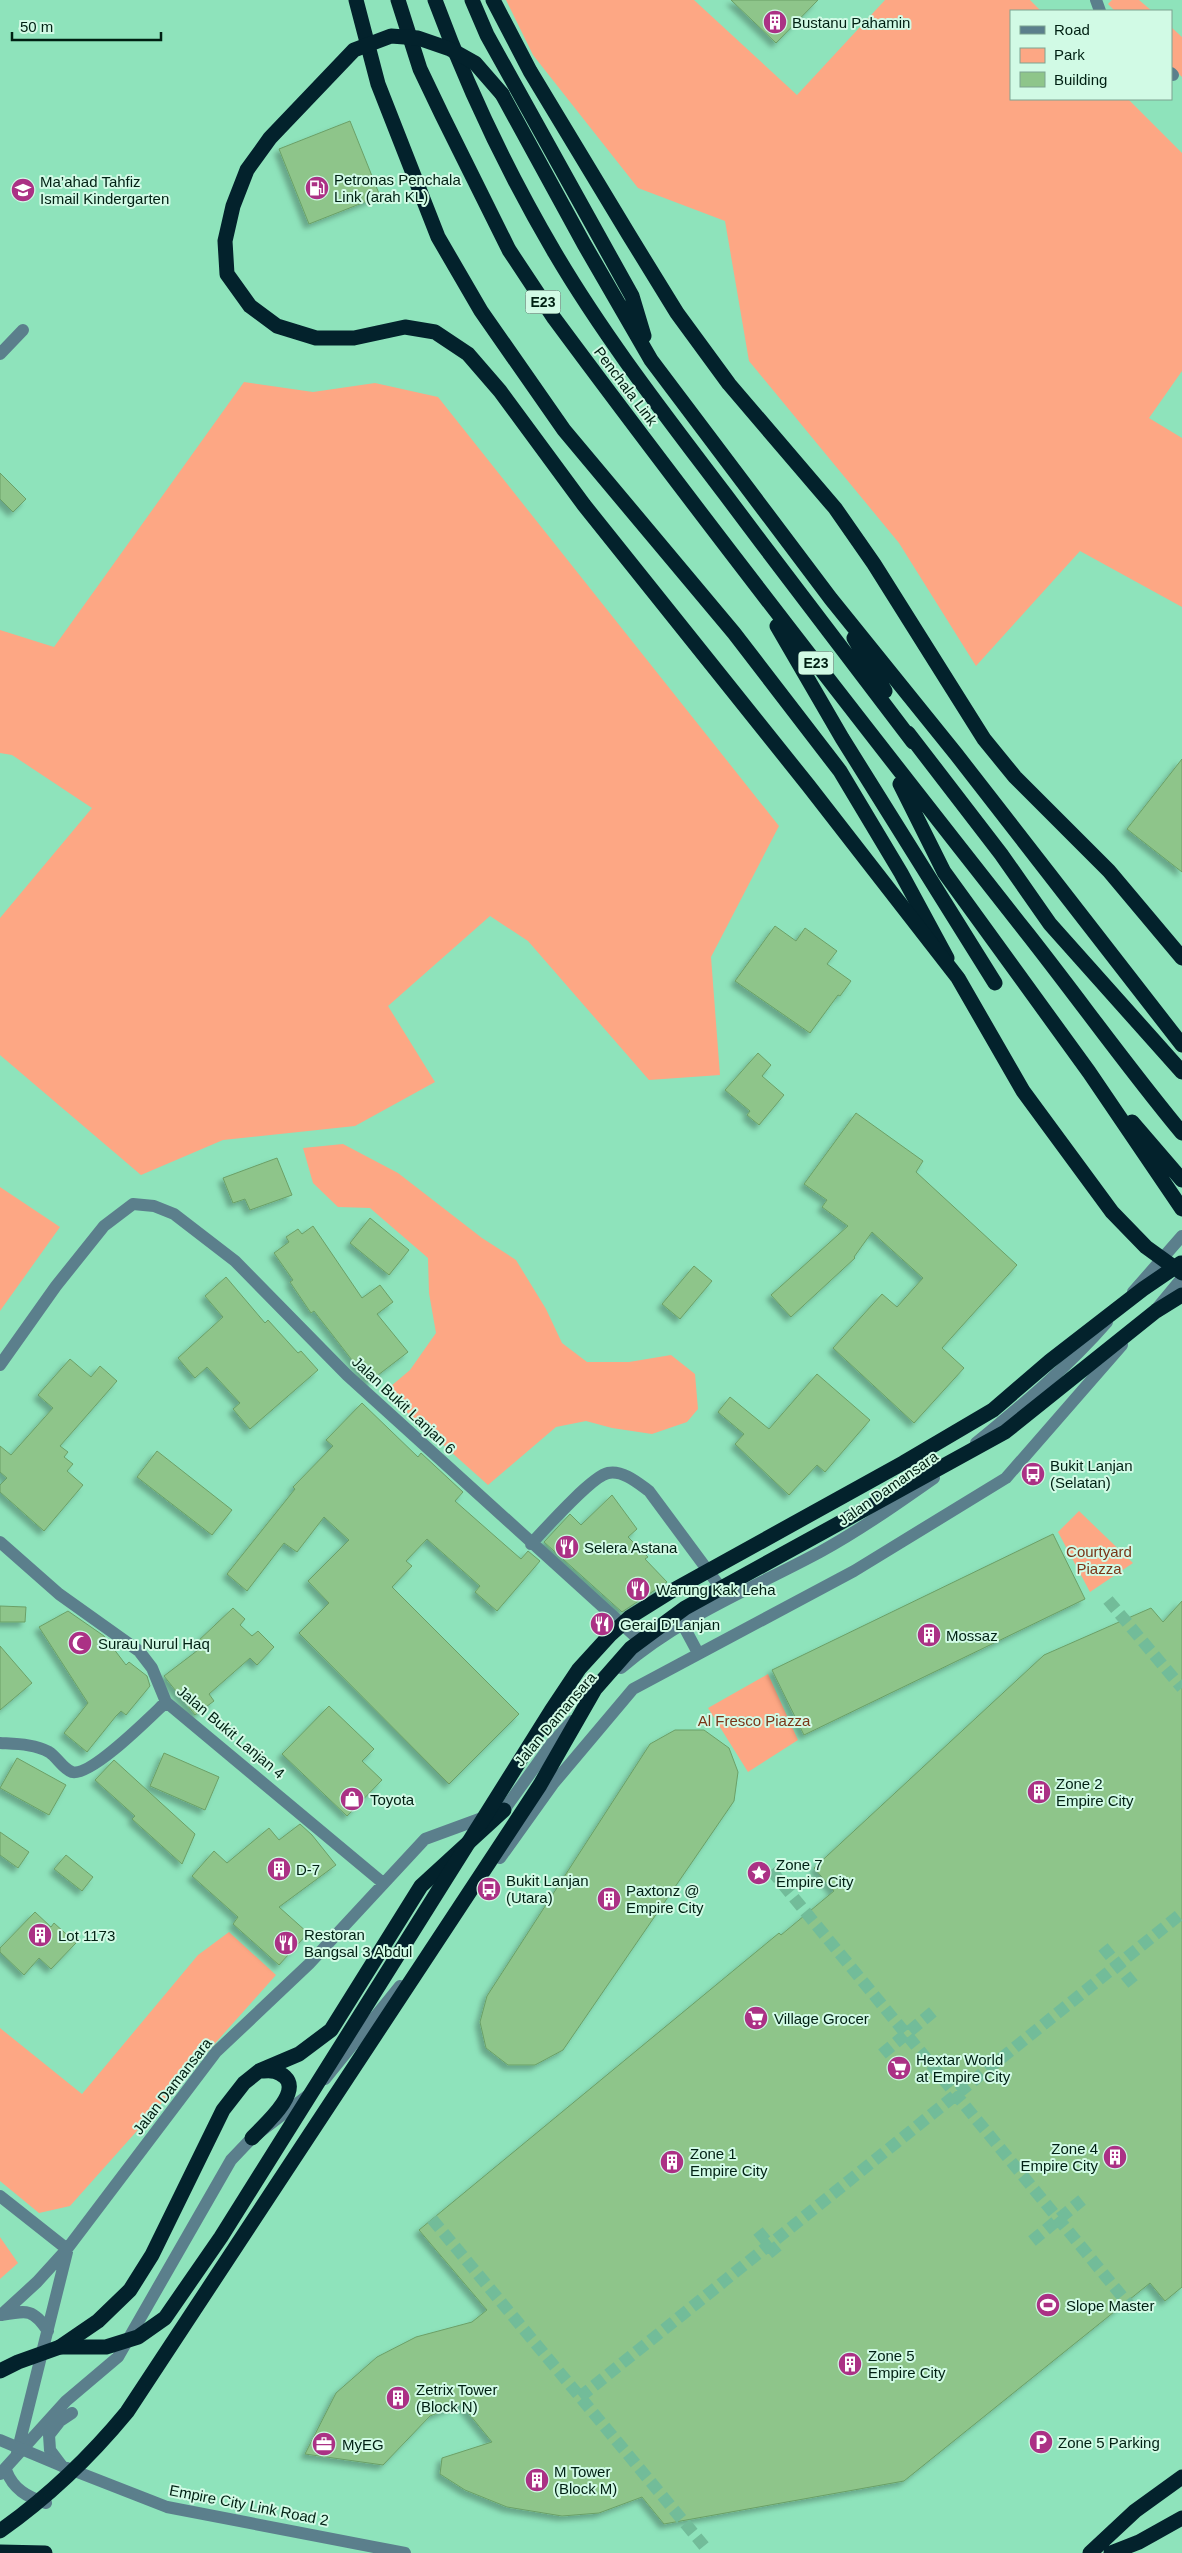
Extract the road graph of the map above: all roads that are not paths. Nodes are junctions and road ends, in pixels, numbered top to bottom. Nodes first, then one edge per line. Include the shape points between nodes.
1 (356, 0) edge
2 (398, 0) edge
3 (435, 0) edge
4 (472, 0) edge
5 (493, 0) edge
6 (23, 330) dead end
7 (0, 354) edge
8 (651, 360) junction
9 (745, 570) junction
10 (832, 600) junction
11 (913, 742) junction
12 (887, 757) junction
13 (1182, 958) edge
14 (958, 978) junction
15 (995, 983) dead end
16 (1182, 1045) edge
17 (1088, 1072) junction
18 (1182, 1072) edge
19 (1182, 1133) edge
20 (1182, 1180) edge
21 (1182, 1209) edge
22 (1182, 1236) edge
23 (1182, 1262) edge
24 (1182, 1273) edge
25 (1182, 1278) edge
26 (1182, 1294) edge
27 (0, 1365) edge
28 (0, 1542) edge
29 (530, 1544) junction
30 (729, 1600) junction
31 (683, 1625) junction
32 (646, 1646) junction
33 (698, 1653) junction
34 (166, 1702) junction
35 (0, 1743) edge
36 (504, 1810) junction
37 (383, 1883) junction
38 (259, 2071) junction
39 (252, 2138) junction
40 (0, 2196) edge
41 (67, 2249) junction
42 (0, 2315) edge
43 (48, 2331) junction
44 (60, 2347) junction
45 (0, 2371) edge
46 (72, 2413) dead end
47 (0, 2440) edge
48 (16, 2456) junction
49 (62, 2466) junction
50 (3, 2472) edge
51 (1182, 2477) edge
52 (46, 2503) dead end
53 (1182, 2518) edge
54 (0, 2531) edge
55 (0, 2552) edge
56 (45, 2553) edge
57 (404, 2553) edge
58 (1090, 2553) edge
59 (1110, 2553) edge

1 - 14 highway, bridge via 378,84 435,228 481,311 564,430 734,633 840,771
2 - 9 highway, Penchala Link / E23 via 420,69 509,250 554,318
3 - 11 highway, Penchala Link / E23 via 471,90 516,180 555,253 600,324
4 - 8 highway via 487,35 632,296
5 - 13 highway via 530,71 677,313 729,384 835,508 869,556 984,739 1014,777 1109,871
6 - 7 street
8 - 10 highway
8 - 14 highway, bridge via 502,94 475,63 450,49 418,38 391,36 354,50 270,138 247,170 233,206 225,242 226,274 250,306 277,326 316,338 354,338 405,327 435,332 468,354
9 - 12 highway, Penchala Link / E23
9 - 15 highway via 842,738
10 - 11 highway
10 - 16 highway
11 - 18 highway via 1001,854 1050,924
12 - 17 highway via 944,872
12 - 19 highway
14 - 24 highway, bridge via 1023,1091 1067,1153 1112,1212 1146,1247
17 - 20 highway
17 - 21 highway
22 - 30 street, Jalan Damansara via 1090,1342 1020,1407 935,1476 851,1534
23 - 44 highway, bridge via 1050,1361 993,1410 670,1592 630,1617 610,1635 579,1669 551,1711 221,2237 165,2318 138,2337 106,2347
25 - 33 street via 1064,1408 1006,1478 854,1571
26 - 54 highway, bridge via 1156,1311 1005,1432 685,1608 631,1648 595,1689 540,1785 126,2412 96,2450 47,2495
27 - 29 street, Jalan Bukit Lanjan 6 via 104,1226 133,1204 154,1206 174,1214 235,1261 347,1376
28 - 34 street, Jalan Bukit Lanjan 4 via 59,1594 138,1651 152,1668
29 - 30 street via 581,1492 606,1473 620,1473 649,1491
29 - 32 street, Jalan Bukit Lanjan 6
30 - 31 street, Jalan Damansara
31 - 32 street, Jalan Damansara
31 - 33 street
32 - 36 street, Jalan Damansara via 616,1672 552,1743
33 - 39 street via 633,1689 553,1784 488,1874 342,2061 316,2089
34 - 35 street via 109,1753 81,1772 71,1772 49,1752 39,1748
34 - 37 street, Jalan Bukit Lanjan 4
36 - 37 street, Jalan Damansara via 425,1839
36 - 38 highway via 421,1886 331,2030 299,2054
37 - 41 street, Jalan Damansara via 309,1964 216,2052
38 - 39 highway via 280,2073 288,2080 290,2090 279,2109
38 - 44 highway via 244,2083 223,2110 152,2255 130,2290 98,2321
39 - 48 street via 231,2160 118,2357 66,2401
40 - 41 street
41 - 42 street, Jalan Damansara
41 - 43 street
42 - 43 street via 25,2310 38,2316
43 - 48 street
44 - 45 highway, bridge
46 - 49 street via 60,2421 50,2435 50,2450
47 - 49 street, Empire City Link Road 2, bridge
48 - 50 street
49 - 57 street, Empire City Link Road 2 via 168,2507
50 - 52 street via 20,2491
51 - 58 highway via 1135,2511
53 - 59 highway via 1139,2542
55 - 56 highway

